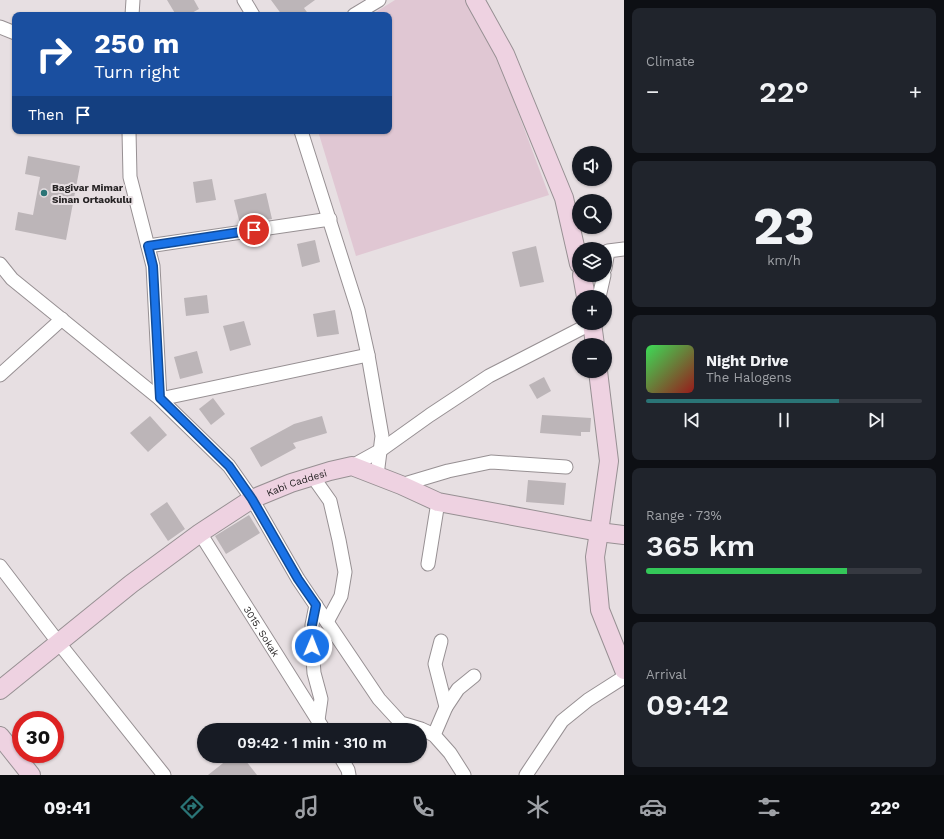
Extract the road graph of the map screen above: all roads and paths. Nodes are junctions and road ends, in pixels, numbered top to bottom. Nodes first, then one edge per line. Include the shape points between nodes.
1 (133, 0) edge
2 (244, 0) edge
3 (379, 0) edge
4 (475, 0) edge
5 (132, 12) edge
6 (251, 12) edge
7 (359, 12) edge
8 (0, 27) edge
9 (12, 32) edge
10 (129, 134) edge
11 (302, 134) edge
12 (330, 219) junction
13 (574, 242) edge
14 (148, 246) junction
15 (624, 249) edge
16 (612, 250) edge
17 (0, 264) edge
18 (62, 319) junction
19 (578, 330) edge
20 (368, 355) junction
21 (0, 375) edge
22 (599, 378) edge
23 (160, 398) junction
24 (381, 450) junction
25 (352, 466) junction
26 (566, 466) dead end
27 (377, 475) junction
28 (313, 477) junction
29 (401, 485) junction
30 (252, 499) junction
31 (438, 502) junction
32 (599, 532) junction
33 (200, 533) junction
34 (624, 535) edge
35 (428, 564) dead end
36 (0, 566) edge
37 (316, 605) junction
38 (327, 622) junction
39 (441, 641) dead end
40 (58, 642) junction
41 (620, 646) edge
42 (624, 670) edge
43 (474, 676) dead end
44 (624, 677) edge
45 (0, 690) edge
46 (446, 707) junction
47 (320, 723) edge
48 (321, 723) edge
49 (434, 735) junction
50 (0, 736) edge
51 (344, 763) edge
52 (31, 775) edge
53 (164, 775) edge
54 (349, 775) edge
55 (464, 775) edge
56 (526, 775) edge

1 - 5 street
2 - 6 street
3 - 7 street
4 - 13 street via 505,54 564,198
8 - 9 street
10 - 14 street via 130,177
11 - 12 street
12 - 14 street
12 - 20 street via 358,310
14 - 23 street via 153,266
15 - 16 street
17 - 18 street via 12,279
18 - 21 street
18 - 23 street
19 - 24 street via 489,376
20 - 23 street
20 - 24 street via 382,436
22 - 32 street via 609,460
23 - 30 street via 229,466
24 - 25 street
24 - 27 street
25 - 27 street
25 - 28 street, Kabi Caddesi
26 - 29 street via 491,462
27 - 29 street
28 - 30 street, Kabi Caddesi
28 - 38 street via 330,501 345,572 341,596
29 - 31 street
30 - 33 street, Kabi Caddesi
30 - 37 street
31 - 32 street
31 - 35 street
32 - 34 street
32 - 41 street via 595,557 600,610
33 - 40 street, Kabi Caddesi
33 - 47 street, 3015. Sokak
36 - 40 street
37 - 38 street
37 - 48 street via 312,625 312,646 314,673 321,700
38 - 49 street via 384,704 401,723
39 - 46 street via 435,664
40 - 45 street, Kabi Caddesi
40 - 53 street
41 - 42 street
43 - 46 street via 458,689
44 - 56 street via 588,700 562,721
46 - 49 street
49 - 55 street
50 - 52 street
51 - 54 street

